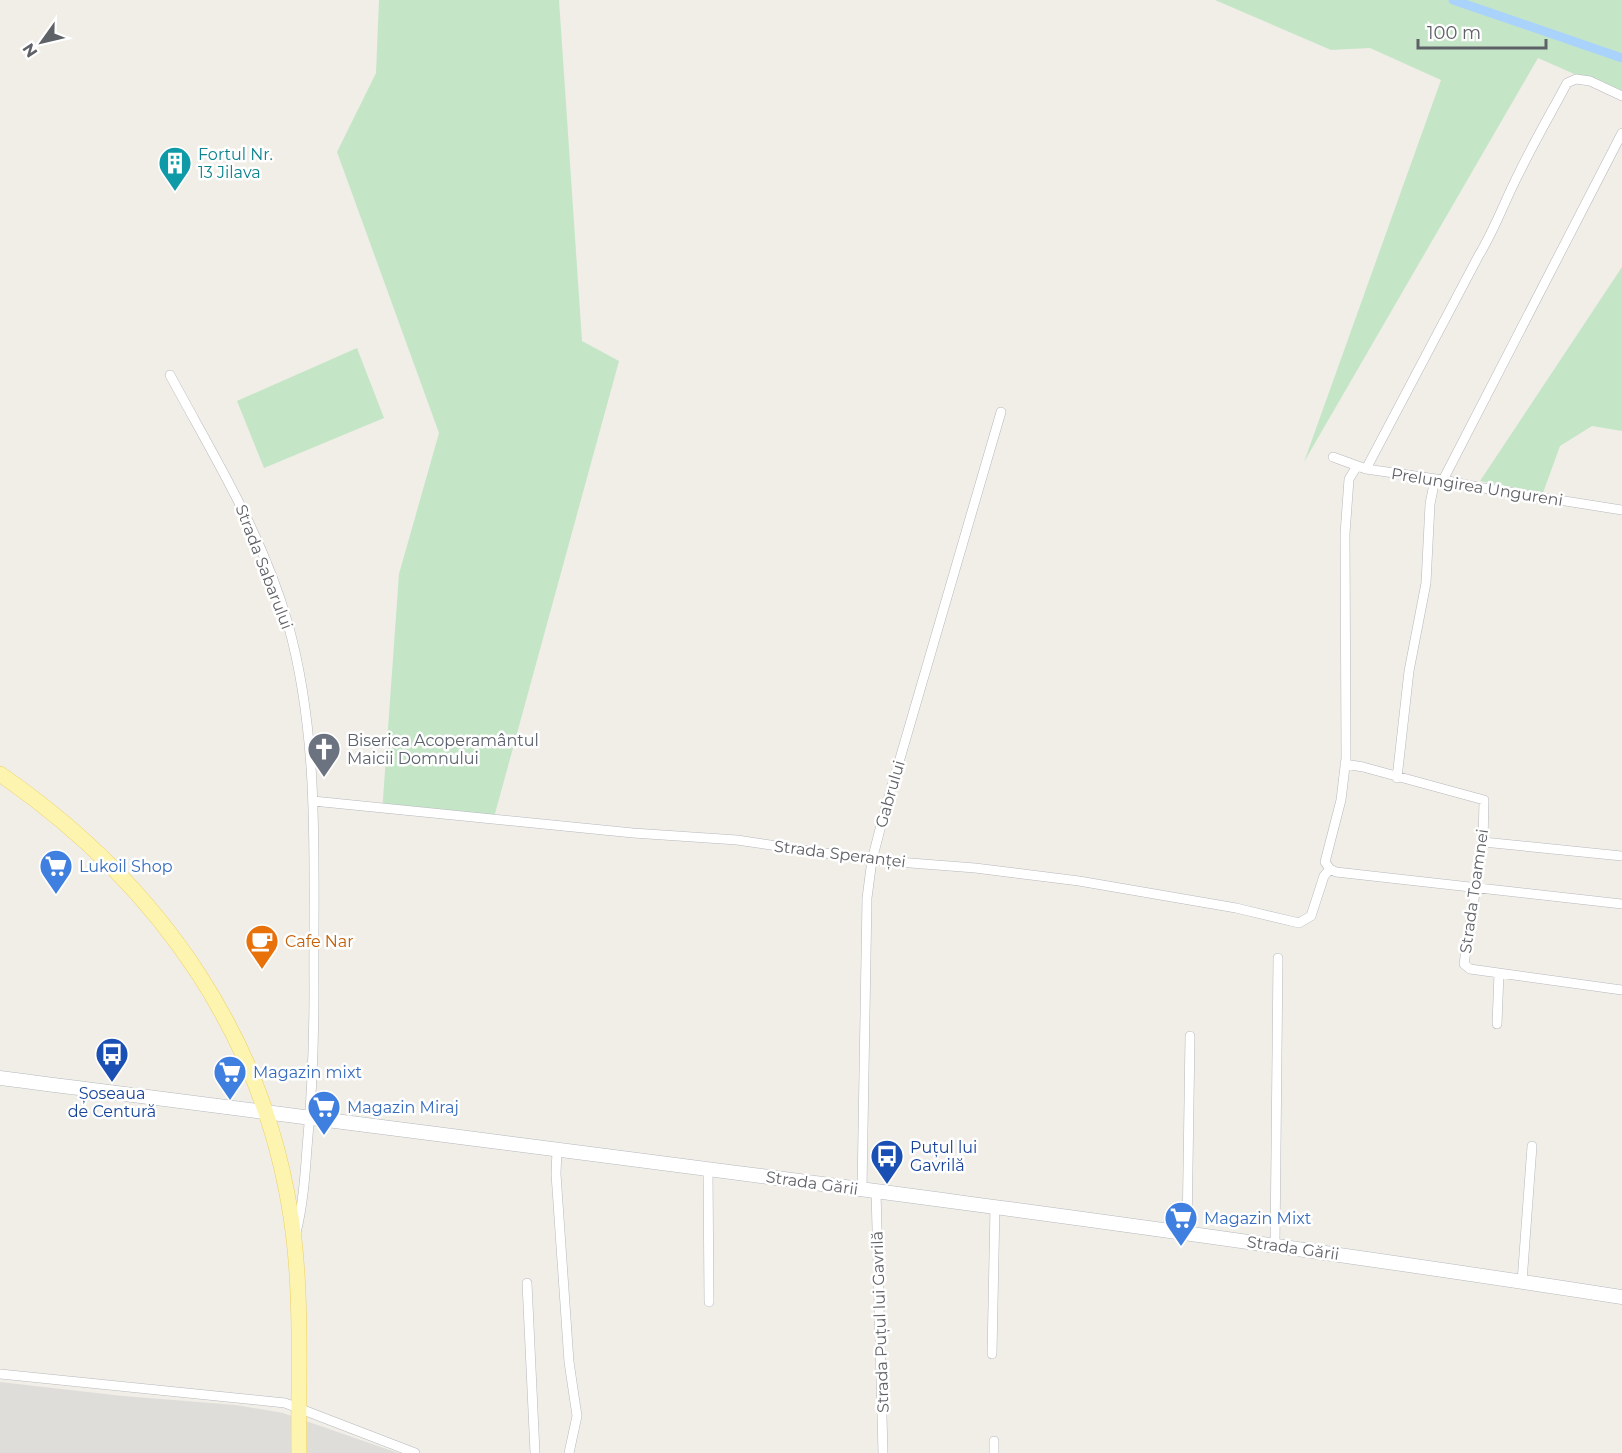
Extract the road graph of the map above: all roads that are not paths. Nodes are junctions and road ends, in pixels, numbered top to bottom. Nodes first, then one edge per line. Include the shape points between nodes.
1 (1622, 96) edge
2 (1622, 133) edge
3 (170, 375) dead end
4 (1001, 412) dead end
5 (1333, 457) dead end
6 (1362, 468) junction
7 (1439, 479) junction
8 (1622, 510) edge
9 (1345, 764) junction
10 (0, 774) edge
11 (1397, 778) junction
12 (313, 801) junction
13 (1483, 842) junction
14 (1622, 856) edge
15 (872, 860) junction
16 (1328, 866) junction
17 (1476, 888) junction
18 (1622, 904) edge
19 (1278, 958) dead end
20 (1499, 974) junction
21 (1622, 990) edge
22 (1497, 1024) dead end
23 (1190, 1035) dead end
24 (0, 1078) edge
25 (265, 1113) junction
26 (310, 1119) junction
27 (1532, 1146) dead end
28 (557, 1150) junction
29 (708, 1169) junction
30 (869, 1190) junction
31 (995, 1206) junction
32 (1187, 1233) junction
33 (294, 1242) junction
34 (1275, 1245) junction
35 (1522, 1282) junction
36 (527, 1283) dead end
37 (1622, 1297) edge
38 (709, 1302) dead end
39 (992, 1354) dead end
40 (0, 1374) edge
41 (298, 1407) junction
42 (994, 1441) dead end
43 (298, 1453) edge
44 (415, 1453) edge
45 (535, 1453) edge
46 (569, 1453) edge
47 (884, 1453) edge
48 (994, 1453) edge

1 - 6 street, Strada Speranței via 1590,81 1576,79 1567,83 1491,235
2 - 7 street
3 - 12 street, Strada Sabarului via 239,500 288,624 304,713
4 - 15 street, Gabrului
5 - 6 street, Prelungirea Ungureni
6 - 7 street, Prelungirea Ungureni
6 - 9 street, Strada Speranței via 1349,479 1345,534
7 - 8 street, Prelungirea Ungureni
7 - 11 street via 1430,504 1426,583 1409,671
9 - 11 street, Strada Toamnei
9 - 16 street, Strada Speranței
10 - 25 main road via 90,844 165,926 222,1012
11 - 13 street, Strada Toamnei via 1484,800
12 - 15 street, Strada Speranței via 736,840
12 - 26 street, Strada Sabarului
13 - 14 street
13 - 17 street, Strada Toamnei
15 - 16 street, Strada Speranței via 1079,881 1299,923 1311,916
15 - 30 street, Gabrului via 867,898
16 - 17 street
17 - 18 street
17 - 20 street, Strada Toamnei via 1464,964 1470,969
19 - 34 street
20 - 21 street, Strada Toamnei
20 - 22 street
23 - 32 street
24 - 25 main road, Strada Gării
25 - 26 main road, Strada Gării
25 - 33 main road via 282,1172
26 - 28 main road, Strada Gării
26 - 33 street, Strada Sabarului via 302,1204
27 - 35 street
28 - 29 main road, Strada Gării
28 - 46 street via 569,1362 577,1416
29 - 30 main road, Strada Gării
29 - 38 street
30 - 31 main road, Strada Gării
30 - 47 street, Strada Puțul lui Gavrilă
31 - 32 main road, Strada Gării
31 - 39 street
32 - 34 main road, Strada Gării
33 - 41 main road
34 - 35 main road, Strada Gării
35 - 37 main road, Strada Gării
36 - 45 street
40 - 41 street
41 - 43 main road
41 - 44 street
42 - 48 street

